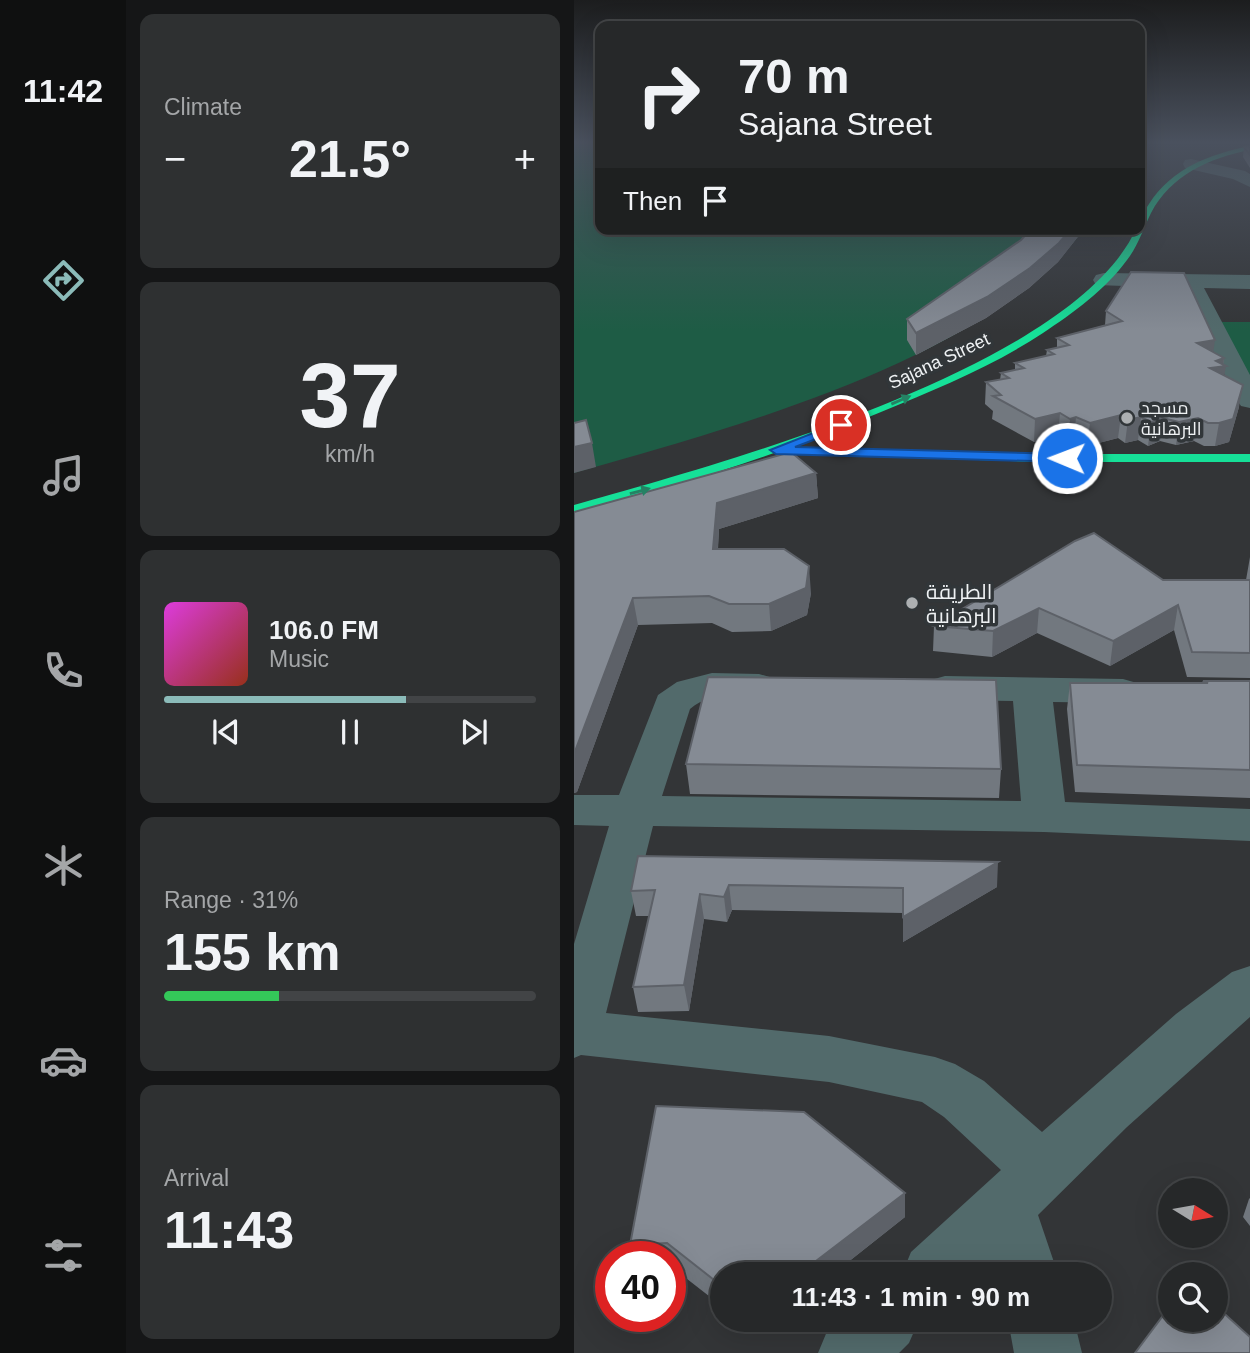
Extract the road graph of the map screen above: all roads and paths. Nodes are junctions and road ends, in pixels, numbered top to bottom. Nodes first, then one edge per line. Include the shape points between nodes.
1 (1154, 205) edge
2 (1145, 222) edge
3 (1138, 235) edge
4 (1104, 280) junction
5 (1190, 282) junction
6 (1250, 282) edge
7 (1250, 400) edge
8 (808, 418) dead end
9 (738, 444) junction
10 (776, 450) junction
11 (1250, 458) edge
12 (574, 493) edge
13 (574, 509) edge
14 (800, 686) edge
15 (909, 688) edge
16 (1032, 689) junction
17 (1155, 691) edge
18 (574, 810) edge
19 (635, 812) junction
20 (1044, 817) junction
21 (1250, 825) edge
22 (1250, 987) edge
23 (574, 1034) edge
24 (1023, 1188) junction
25 (946, 1262) edge
26 (1026, 1262) edge
27 (874, 1332) edge
28 (1044, 1332) edge
29 (852, 1353) edge
30 (1048, 1353) edge

1 - 2 main road, Sajana Street
3 - 4 main road, Sajana Street
4 - 5 street
10 -> 4 main road, Sajana Street via 863,417 1005,352
5 - 6 street
5 - 7 street
8 - 9 main road
9 - 10 main road
9 - 12 main road
10 - 11 main road via 1041,458
13 -> 10 main road, Sajana Street
14 - 19 street via 704,685 683,692 672,704
15 - 16 street
16 - 17 street
16 - 20 street
18 - 19 street
19 - 20 street
19 - 23 street
20 - 21 street
22 - 24 street via 1195,1030
23 - 24 street via 829,1059 935,1081 964,1099
24 - 25 street
24 - 26 street
27 - 29 street
28 - 30 street

